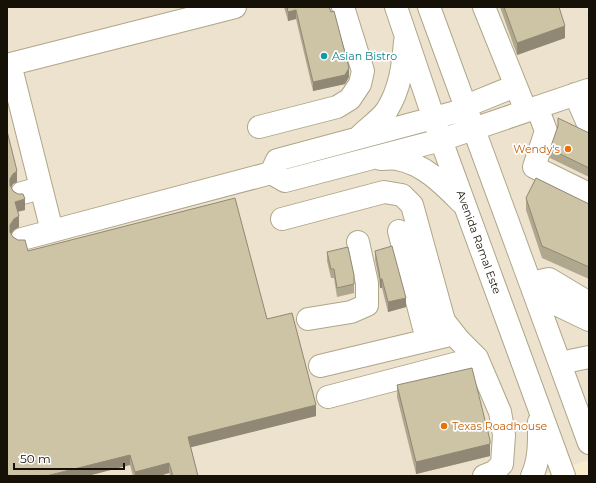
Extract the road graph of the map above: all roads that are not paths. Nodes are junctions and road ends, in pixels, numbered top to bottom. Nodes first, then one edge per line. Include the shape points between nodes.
1 (235, 7) edge
2 (343, 7) edge
3 (396, 7) edge
4 (429, 7) edge
5 (484, 7) edge
6 (405, 34) junction
7 (8, 64) edge
8 (515, 86) junction
9 (14, 109) edge
10 (532, 109) junction
11 (469, 114) junction
12 (434, 118) junction
13 (589, 126) edge
14 (259, 128) dead end
15 (358, 138) junction
16 (441, 140) junction
17 (370, 158) junction
18 (271, 174) junction
19 (589, 194) edge
20 (466, 207) junction
21 (282, 219) dead end
22 (52, 231) junction
23 (399, 231) dead end
24 (22, 239) edge
25 (358, 242) dead end
26 (533, 288) junction
27 (589, 303) edge
28 (308, 319) dead end
29 (589, 320) edge
30 (452, 331) junction
31 (589, 357) edge
32 (477, 358) junction
33 (320, 366) dead end
34 (563, 373) junction
35 (328, 397) dead end
36 (539, 407) junction
37 (589, 416) edge
38 (589, 443) edge
39 (484, 476) edge
40 (532, 476) edge
41 (564, 476) edge

1 - 7 street
2 - 14 street via 363,71 360,84 350,99 337,107
3 - 6 street, Avenida Ramal Este
4 - 11 street
5 - 8 street
6 - 12 street, Avenida Ramal Este
6 - 15 street via 403,67 398,88 386,111
7 - 9 street
8 - 10 street
8 - 11 street
9 - 22 street via 32,190
10 - 11 street
10 - 13 street via 581,92
10 - 19 street via 546,131 534,167
11 - 12 street
11 - 16 street
11 - 26 street
12 - 15 street
12 - 16 street, Avenida Ramal Este
15 - 18 street via 278,160
16 - 17 street
16 - 20 street, Avenida Ramal Este
17 - 18 street via 285,181
17 - 20 street via 396,159 414,165 433,175
18 - 22 street
20 - 36 street, Avenida Ramal Este
21 - 30 street via 384,192 402,195 412,205 444,321
22 - 24 street
23 - 30 street via 426,336
25 - 28 street via 367,283 367,305 351,312
26 - 27 street via 548,279
26 - 29 street
26 - 34 street
30 - 32 street
30 - 33 street
31 - 34 street
32 - 35 street
32 - 39 street via 500,412 504,435 502,464 494,472
34 - 37 street
34 - 38 street
36 - 40 street via 539,451
36 - 41 street, Avenida Ramal Este

